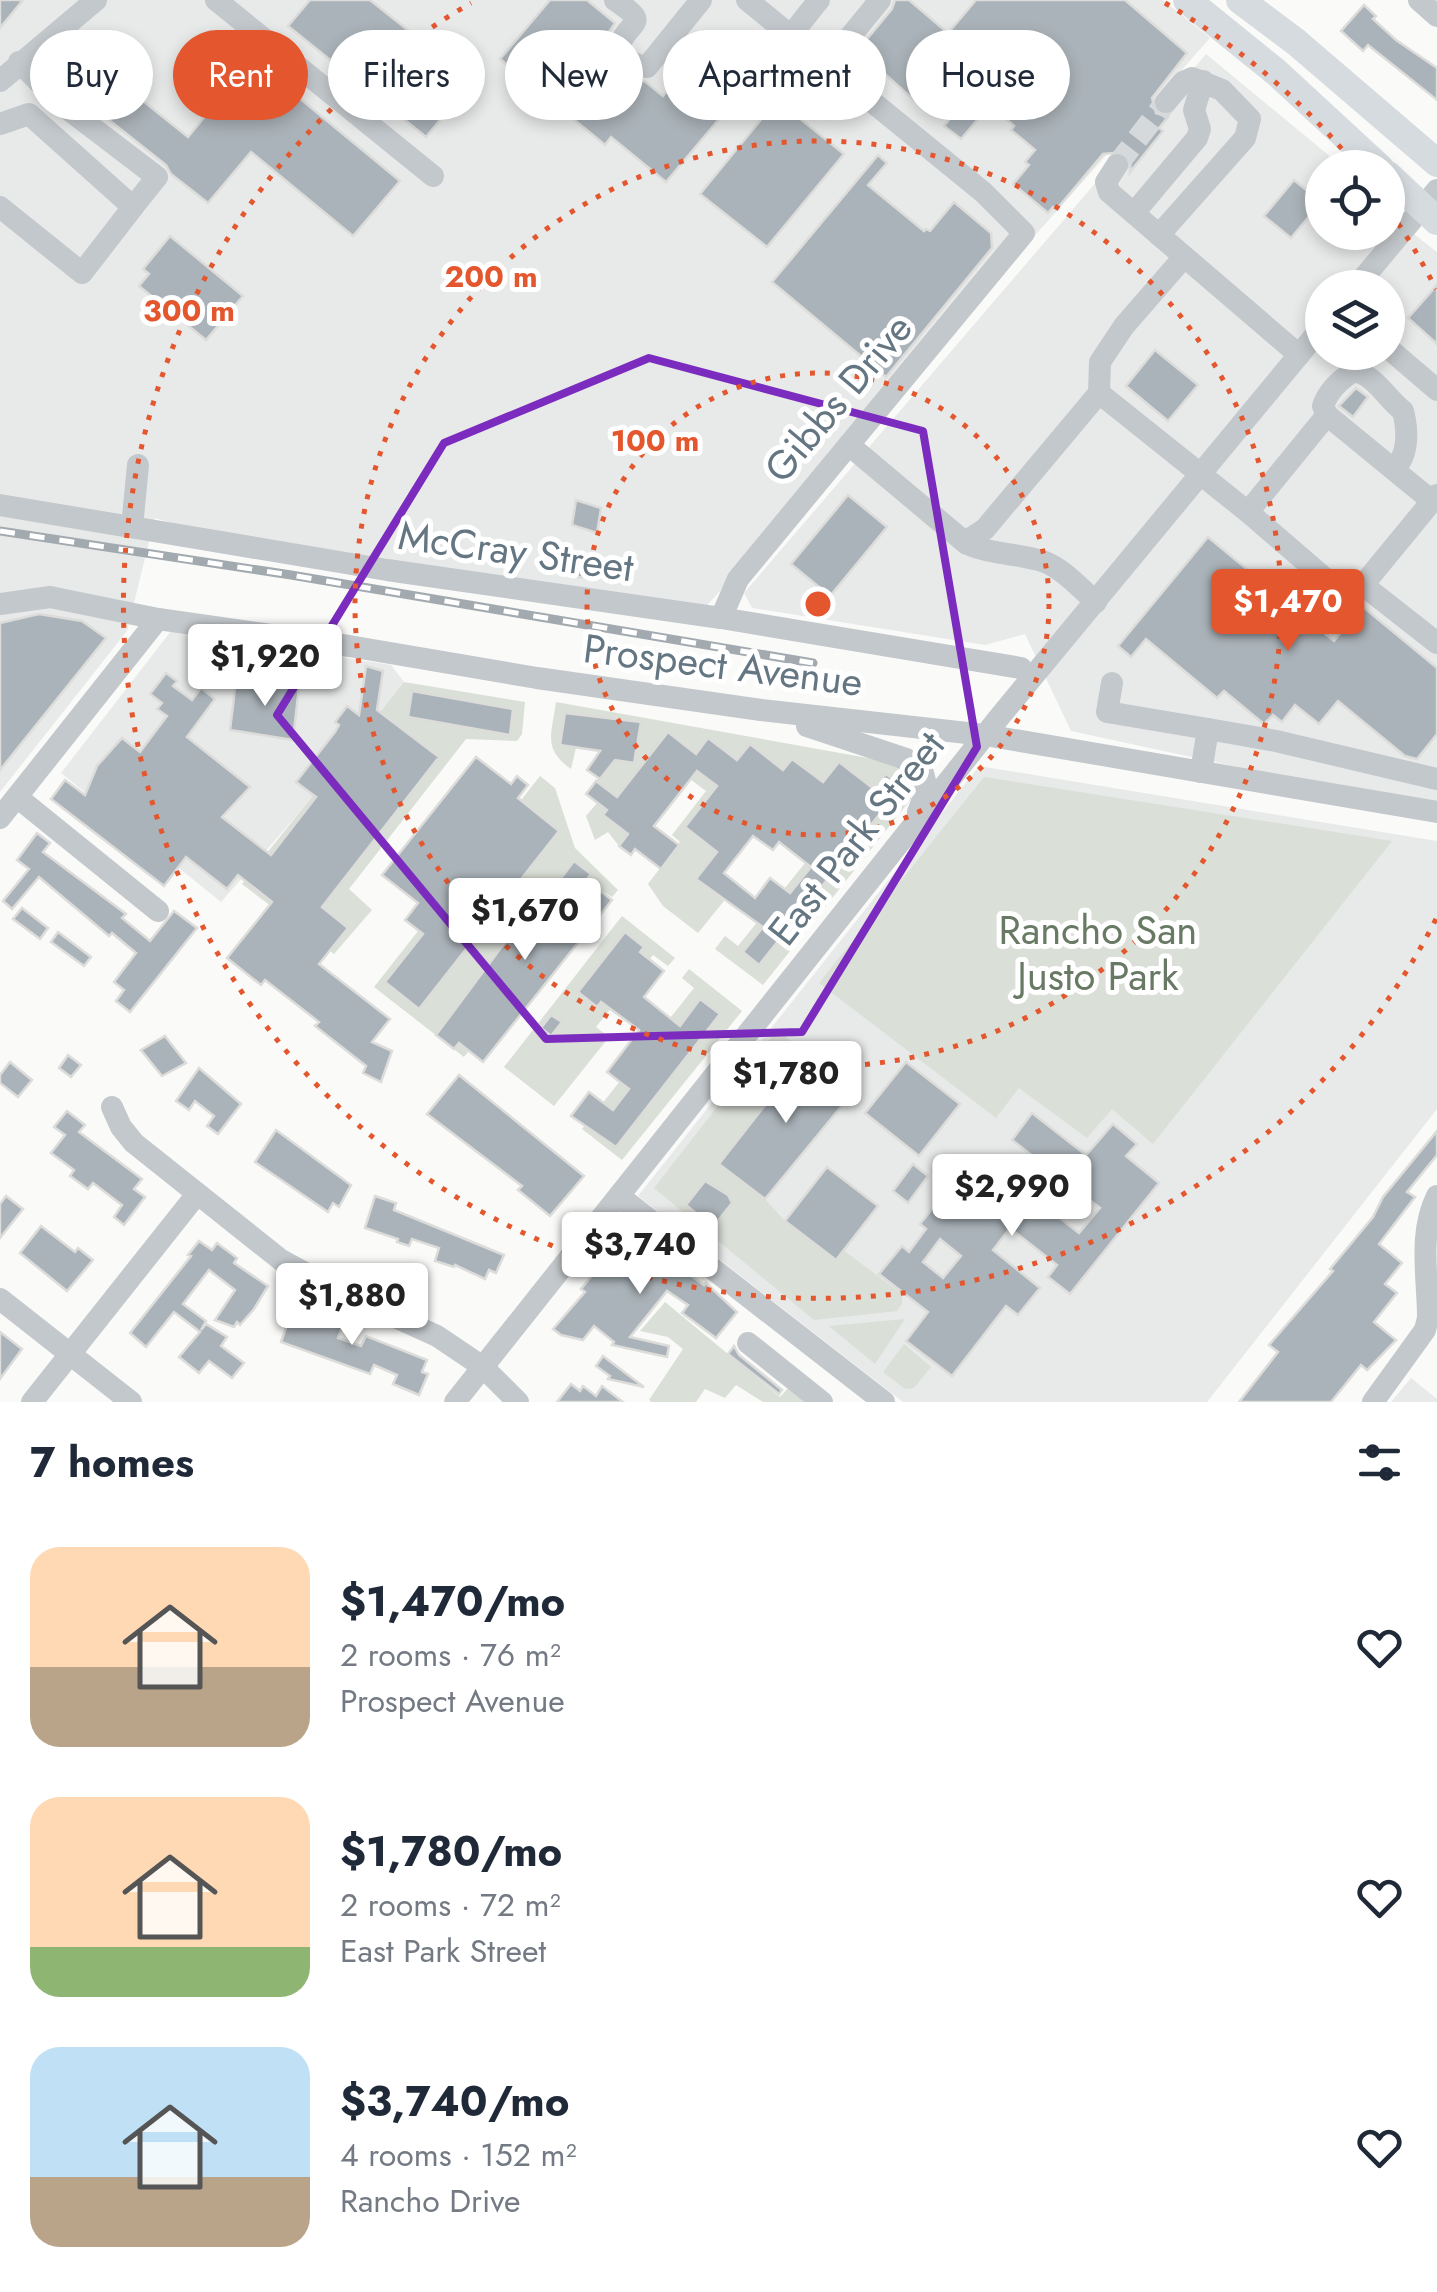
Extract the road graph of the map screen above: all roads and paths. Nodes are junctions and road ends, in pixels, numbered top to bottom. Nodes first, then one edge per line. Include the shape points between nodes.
1 (96, 0) edge
2 (216, 0) edge
3 (615, 0) edge
4 (701, 0) edge
5 (748, 0) edge
6 (819, 0) edge
7 (880, 0) edge
8 (1187, 0) edge
9 (1240, 0) edge
10 (1419, 0) edge
11 (1437, 16) edge
12 (784, 30) edge
13 (796, 30) edge
14 (855, 30) edge
15 (19, 62) junction
16 (0, 81) edge
17 (1203, 81) junction
18 (1166, 102) tunnel mouth
19 (886, 112) edge
20 (0, 124) edge
21 (1360, 150) edge
22 (1437, 163) edge
23 (1117, 165) dead end
24 (433, 176) dead end
25 (1405, 187) edge
26 (134, 206) junction
27 (1432, 206) edge
28 (0, 207) edge
29 (1134, 213) junction
30 (1159, 235) junction
31 (1184, 257) junction
32 (1372, 270) edge
33 (1305, 348) edge
34 (1299, 355) junction
35 (1405, 363) edge
36 (1437, 390) edge
37 (1099, 393) junction
38 (1327, 415) junction
39 (849, 445) junction
40 (138, 466) dead end
41 (1398, 466) junction
42 (1202, 473) junction
43 (1435, 498) edge
44 (0, 505) edge
45 (1248, 512) junction
46 (132, 527) junction
47 (965, 542) junction
48 (1363, 585) junction
49 (1096, 602) junction
50 (0, 604) edge
51 (722, 618) junction
52 (158, 619) junction
53 (1437, 644) edge
54 (1022, 668) dead end
55 (1112, 683) dead end
56 (761, 710) junction
57 (1208, 730) junction
58 (985, 735) junction
59 (1201, 772) junction
60 (1437, 779) edge
61 (17, 797) junction
62 (1437, 812) edge
63 (0, 818) edge
64 (910, 830) junction
65 (158, 910) dead end
66 (112, 1107) dead end
67 (197, 1194) junction
68 (619, 1196) junction
69 (1437, 1196) edge
70 (0, 1298) edge
71 (748, 1343) dead end
72 (70, 1354) junction
73 (824, 1356) junction
74 (484, 1367) junction
75 (800, 1385) junction
76 (32, 1402) edge
77 (131, 1402) edge
78 (455, 1402) edge
79 (518, 1402) edge
80 (822, 1402) edge
81 (884, 1402) edge
82 (1373, 1402) edge

1 - 15 street
2 - 24 street
3 - 4 street via 638,20 619,46 634,65 647,67
5 - 12 street
6 - 13 street
7 - 14 street
8 - 21 main road
9 - 22 main road
10 - 11 street
15 - 16 street
15 - 26 street via 156,177
17 - 18 street via 1182,82
17 - 29 street via 1194,110 1197,138
17 - 30 street via 1244,110 1249,130
19 - 39 street, Gibbs Drive via 1024,233
20 - 26 street via 29,114
23 - 29 street via 1106,182 1109,192
25 - 27 main road
26 - 28 street via 82,273
27 - 32 street
29 - 30 street
30 - 31 street
31 - 34 street
31 - 37 street via 1100,362
33 - 34 street, East Park Street
34 - 42 street, East Park Street
35 - 36 street
37 - 42 street
37 - 47 street via 985,529
38 - 41 street
38 - 41 street via 1326,398 1354,370 1388,386 1414,409 1419,430 1415,450
38 - 45 street
39 - 47 street
39 - 51 street, Gibbs Drive via 738,579
40 - 46 street
41 - 43 street
42 - 45 street
42 - 49 street, East Park Street
43 - 48 street
44 - 46 street, McCray Street
45 - 48 street via 1342,593
46 - 51 street, McCray Street
47 - 49 street via 986,553 1051,565
48 - 53 street
49 - 58 street, East Park Street
50 - 52 street, Prospect Avenue via 50,597
51 - 54 street, McCray Street
52 - 56 street, Prospect Avenue
52 - 61 street
55 - 57 street via 1107,712
56 - 58 street, Prospect Avenue
56 - 64 street via 918,767 927,790
57 - 59 street
57 - 60 street
58 - 59 street, Prospect Avenue
58 - 64 street, East Park Street
59 - 62 street, Prospect Avenue
61 - 63 street
61 - 65 street
64 - 68 street, East Park Street
66 - 67 street via 134,1143
67 - 72 street
67 - 74 street via 308,1276 418,1325
68 - 73 street
68 - 74 street, East Park Street
69 - 82 street via 1426,1234 1425,1330
70 - 72 street
71 - 75 street
72 - 76 street
72 - 77 street
73 - 75 street
73 - 81 street
74 - 78 street, East Park Street
74 - 79 street
75 - 80 street

